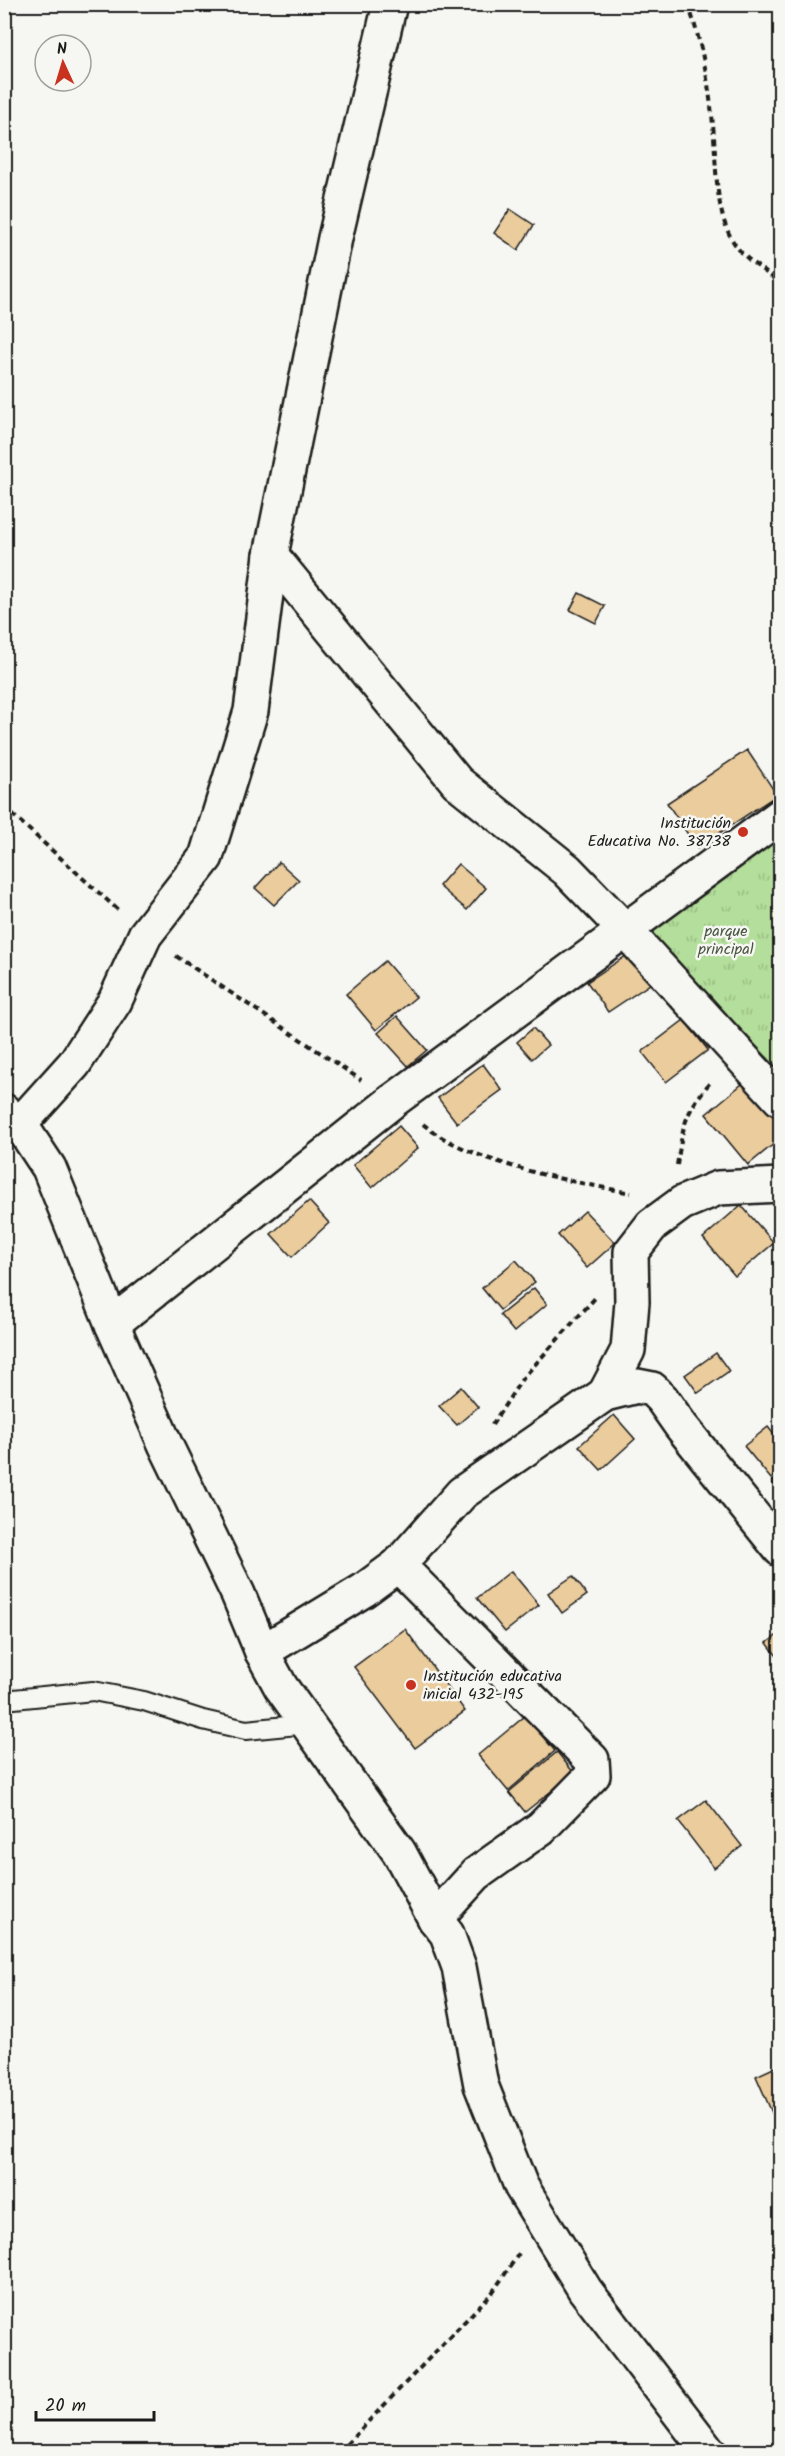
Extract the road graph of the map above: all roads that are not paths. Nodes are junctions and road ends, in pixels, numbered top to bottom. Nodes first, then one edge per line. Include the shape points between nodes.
1 (390, 4) edge
2 (271, 555) junction
3 (780, 816) edge
4 (626, 931) junction
5 (780, 1099) edge
6 (12, 1117) edge
7 (780, 1185) edge
8 (112, 1324) junction
9 (605, 1394) junction
10 (780, 1549) edge
11 (398, 1565) junction
12 (262, 1652) junction
13 (4, 1700) edge
14 (308, 1724) junction
15 (435, 1919) junction
16 (709, 2451) edge

1 - 2 street via 334,238
2 - 4 street via 457,782 567,870
2 - 6 street via 251,711 206,857 145,935 115,1001 80,1055
3 - 4 street
4 - 5 street
4 - 8 street via 394,1100
6 - 8 street via 49,1168
7 - 9 street via 718,1188 682,1203 652,1225 631,1252 628,1350
8 - 12 street
9 - 10 street via 637,1386 652,1389
9 - 11 street via 462,1493
11 - 12 street
11 - 15 street via 592,1760 593,1775 584,1787 541,1828 476,1874
12 - 14 street
13 - 14 lane via 93,1691 246,1730
14 - 15 street via 399,1852
15 - 16 street via 447,1934 459,1967 481,2085 521,2186 585,2290

